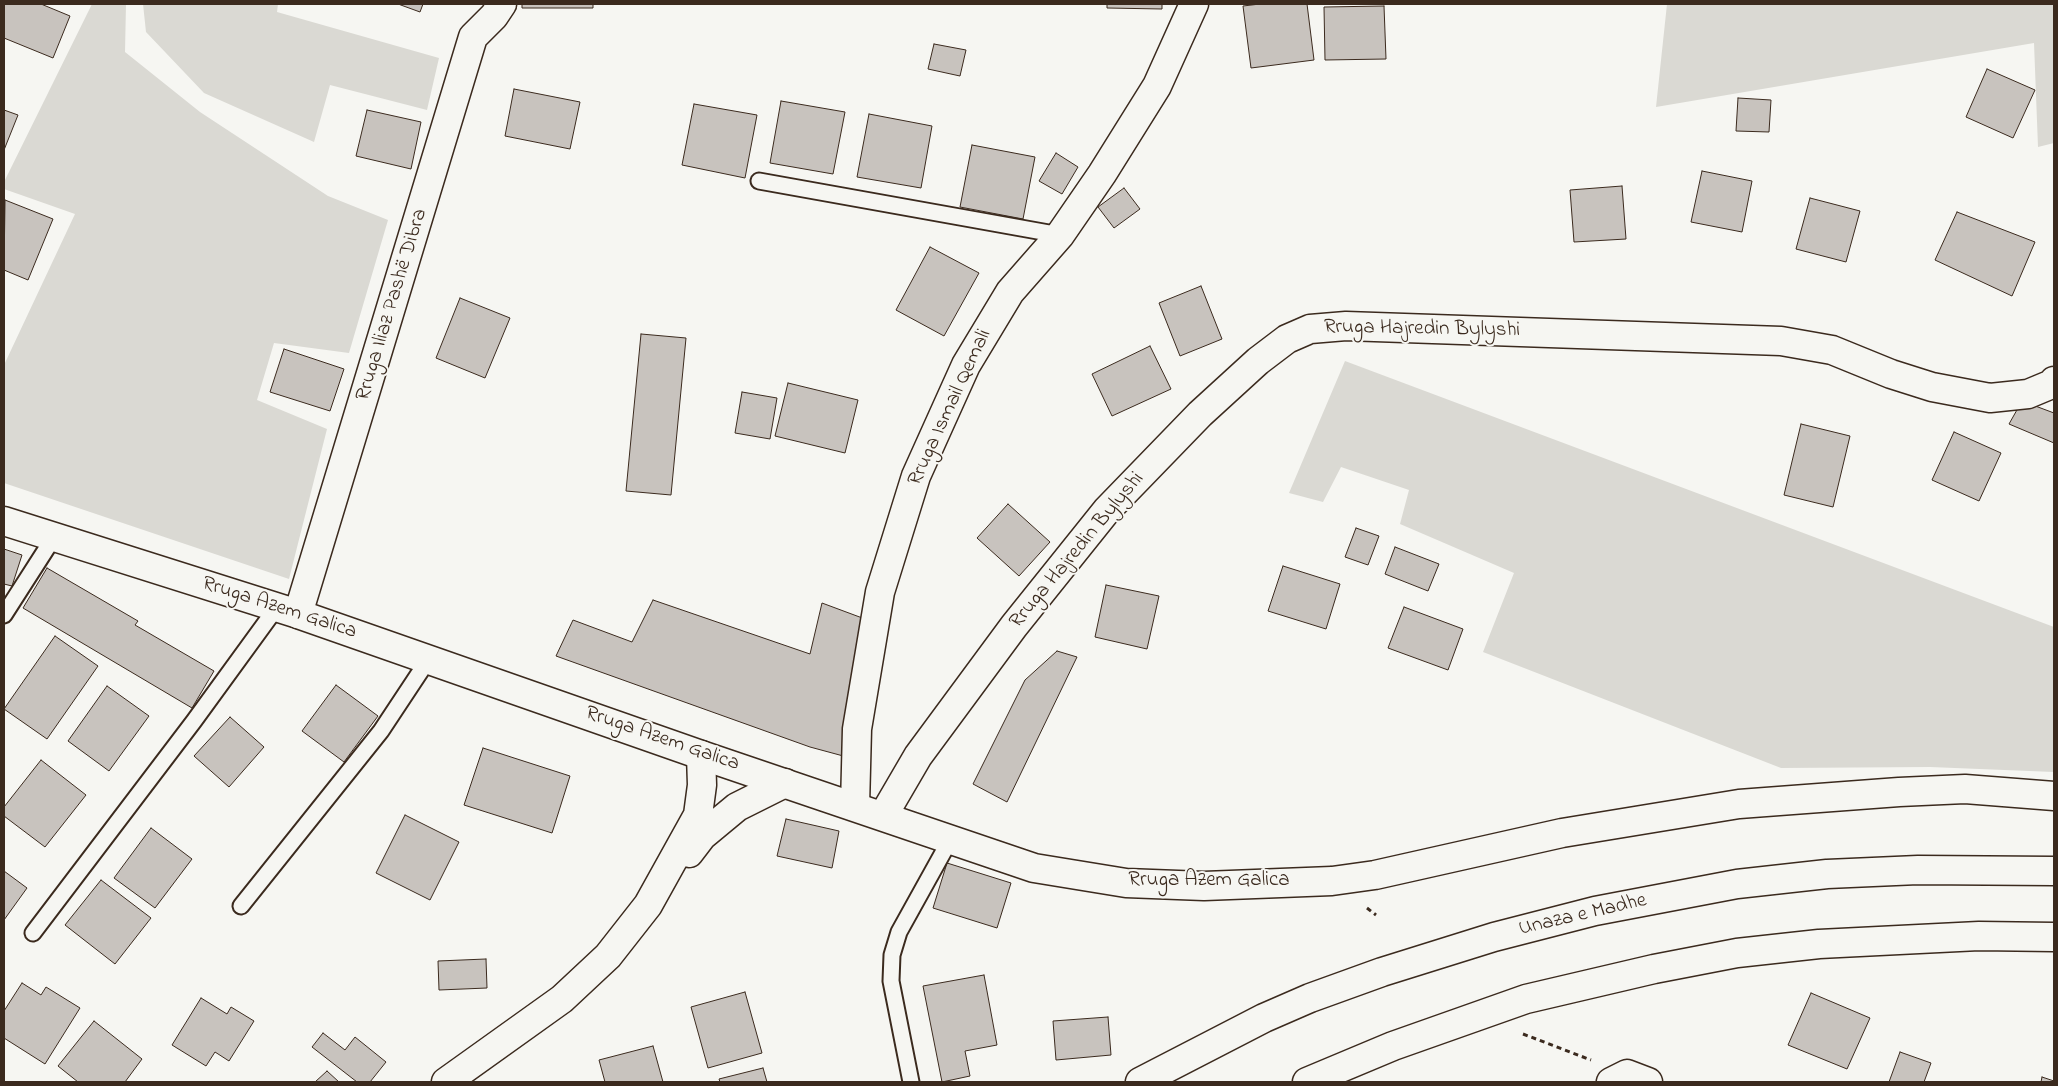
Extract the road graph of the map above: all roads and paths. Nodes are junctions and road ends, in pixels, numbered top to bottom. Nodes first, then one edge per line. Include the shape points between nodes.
1 (502, 4) edge
2 (1194, 4) edge
3 (759, 181) dead end
4 (1060, 234) junction
5 (2054, 381) edge
6 (4, 521) edge
7 (54, 537) junction
8 (288, 610) junction
9 (4, 614) edge
10 (428, 660) junction
11 (692, 751) junction
12 (785, 783) junction
13 (2054, 796) edge
14 (855, 806) junction
15 (883, 816) junction
16 (950, 840) junction
17 (2054, 871) edge
18 (648, 905) junction
19 (241, 906) dead end
20 (33, 933) dead end
21 (2054, 937) edge
22 (1523, 1034) dead end
23 (1629, 1080) edge
24 (446, 1082) edge
25 (911, 1082) edge
26 (1140, 1082) edge
27 (1308, 1082) edge

1 - 8 main road, Rruga Iliaz Pashë Dibra via 474,37
2 - 4 main road, Rruga Ismail Qemali via 1157,86
3 - 4 lane
4 - 14 main road, Rruga Ismail Qemali via 1010,292 966,365 916,476 880,592 857,729
5 - 15 main road, Rruga Hajredin Bylyshi via 2028,394 1990,398 1932,388 1832,350 1780,341 1366,327 1310,329 1287,339 1258,361 1200,414 1107,510 1014,626 918,756
6 - 7 main road, Rruga Azem Galica
7 - 8 main road, Rruga Azem Galica
7 - 9 lane
8 - 10 main road, Rruga Azem Galica
8 - 20 lane via 194,721
10 - 11 main road, Rruga Azem Galica
10 - 19 lane via 381,731
11 - 12 main road, Rruga Azem Galica
11 - 18 main road via 673,860
12 - 14 main road, Rruga Azem Galica
12 - 18 main road via 736,807 702,836
13 - 16 main road, Rruga Azem Galica via 1964,789 1739,804 1562,833 1375,875 1332,881 1204,886 1126,883 1034,868
14 - 15 main road, Rruga Azem Galica
15 - 16 main road, Rruga Azem Galica
16 - 25 lane via 899,932 892,955 891,981
17 - 26 main road, Unaza e Madhe via 1918,870 1827,874 1737,884 1594,911 1494,936 1310,998
18 - 24 main road via 608,956 562,999
21 - 27 main road via 1979,936 1819,944 1737,953 1654,969 1526,999 1394,1046
22 - 23 path

